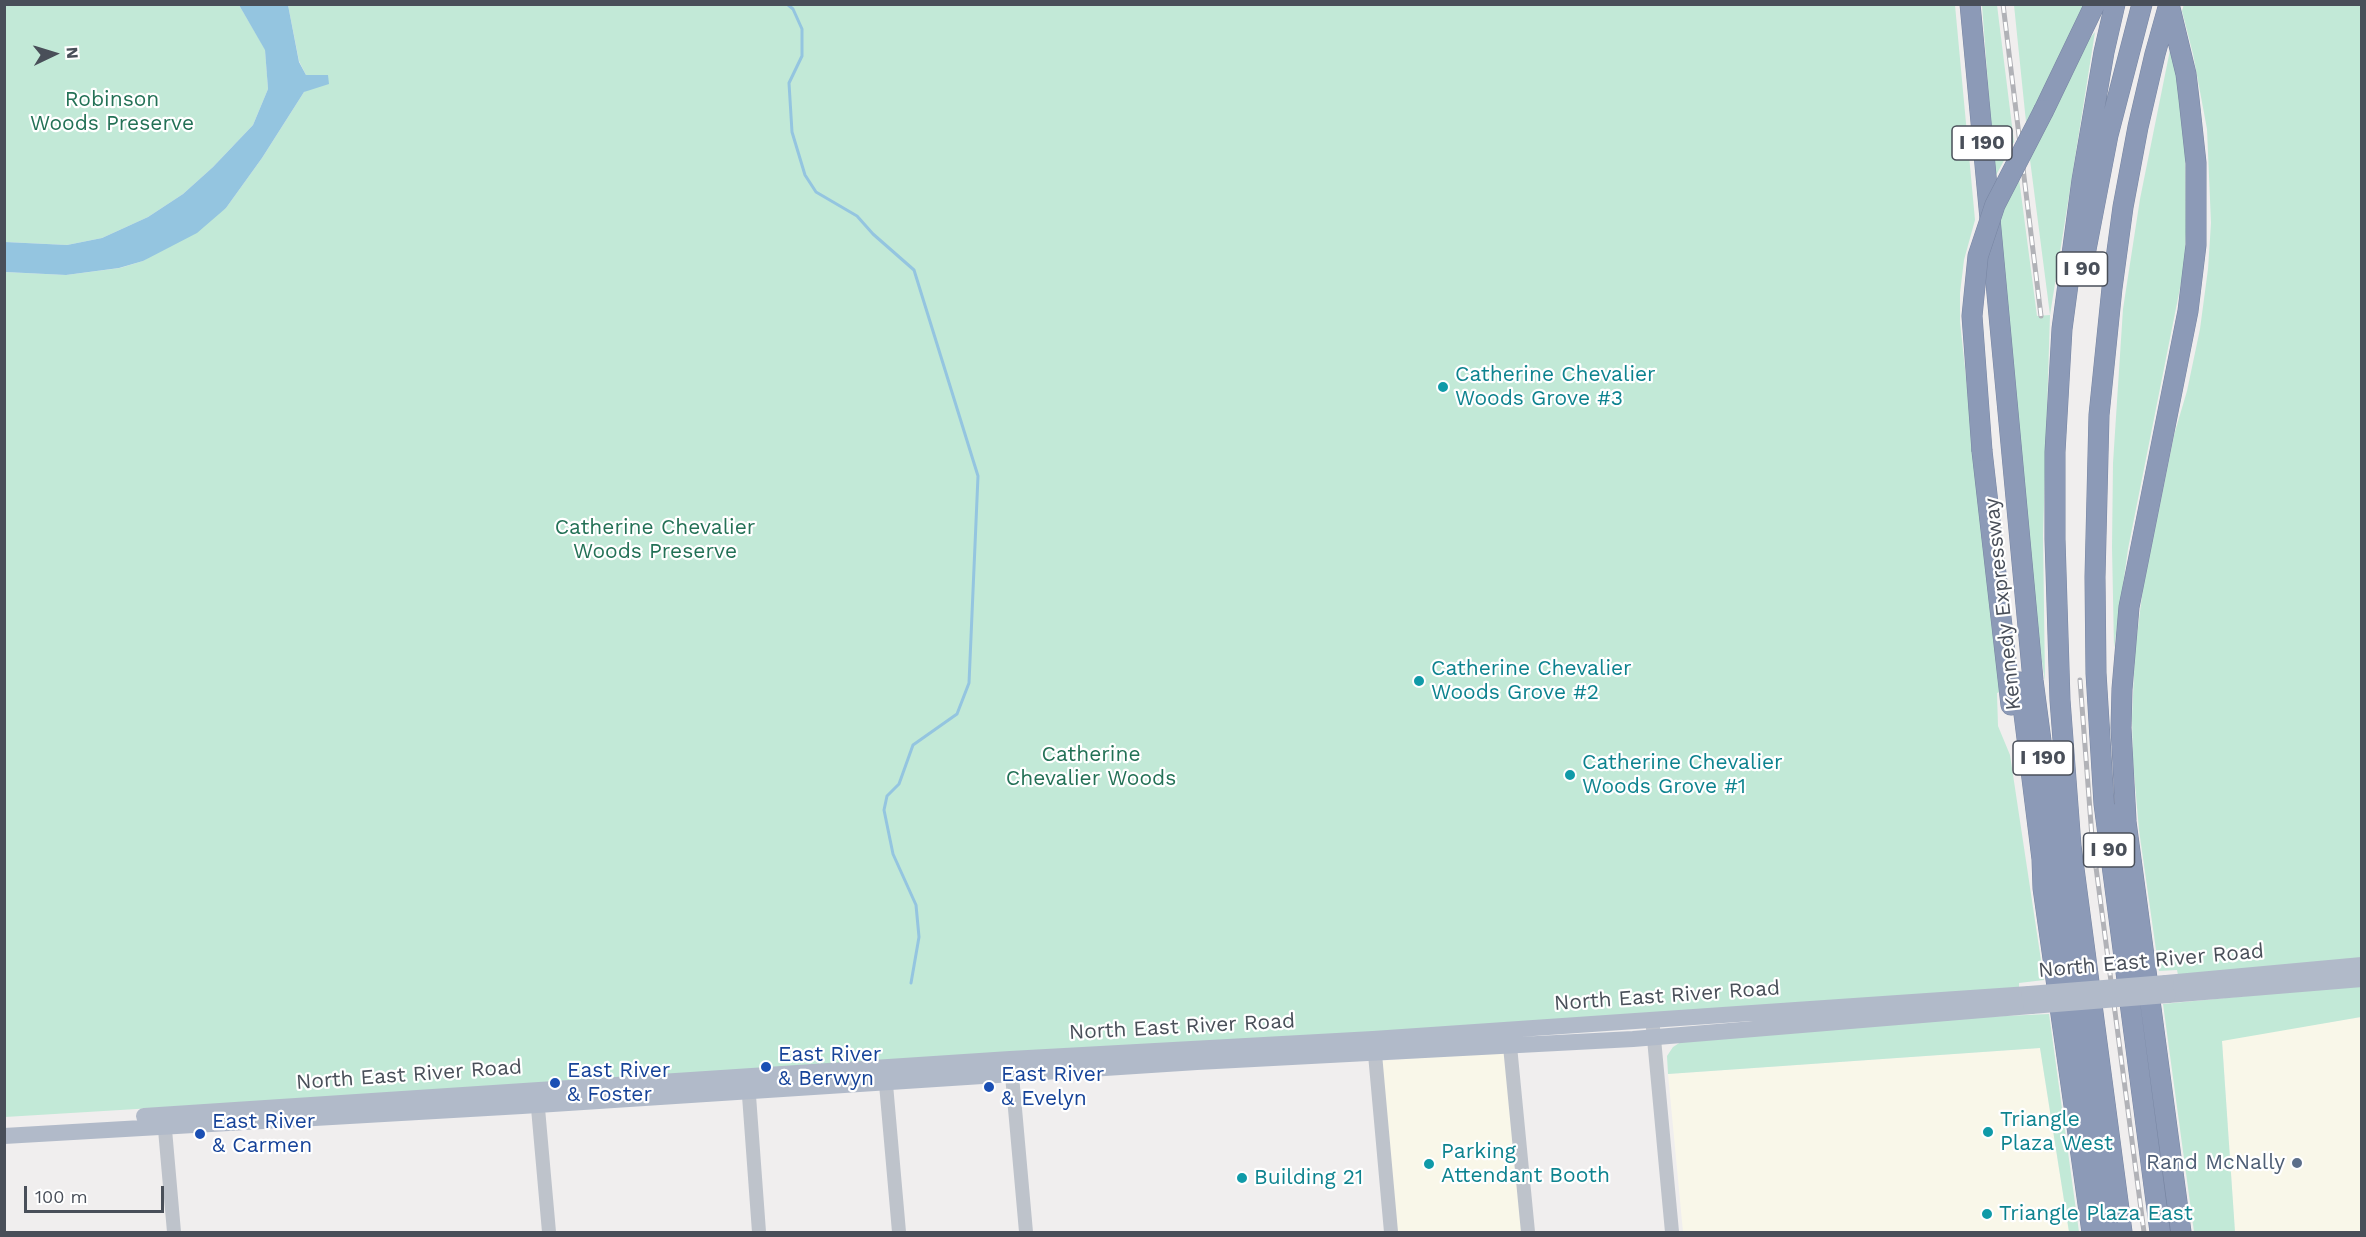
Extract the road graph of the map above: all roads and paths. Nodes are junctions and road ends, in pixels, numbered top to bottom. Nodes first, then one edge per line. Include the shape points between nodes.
1 (1970, 4) edge
2 (2095, 4) edge
3 (2115, 4) edge
4 (2142, 4) edge
5 (2169, 4) edge
6 (1996, 281) junction
7 (2098, 465) junction
8 (2055, 539) junction
9 (2126, 820) junction
10 (2043, 888) junction
11 (2361, 965) edge
12 (2361, 979) edge
13 (2167, 989) junction
14 (2030, 1000) junction
15 (1653, 1019) junction
16 (1654, 1037) junction
17 (1374, 1046) junction
18 (1510, 1046) junction
19 (1011, 1067) junction
20 (886, 1075) junction
21 (748, 1084) junction
22 (537, 1097) junction
23 (164, 1120) junction
24 (4, 1124) edge
25 (4, 1136) edge
26 (759, 1232) edge
27 (174, 1233) edge
28 (549, 1233) edge
29 (752, 1233) edge
30 (899, 1233) edge
31 (1026, 1233) edge
32 (1391, 1233) edge
33 (1528, 1233) edge
34 (1672, 1233) edge
35 (2092, 1233) edge
36 (2109, 1233) edge
37 (2122, 1233) edge
38 (2160, 1233) edge
39 (2181, 1233) edge

1 - 6 highway, Kennedy Expressway / I 190
2 - 10 highway, bridge via 1995,204 1978,256 1972,316 1982,451 2009,689
3 - 8 highway, I 90 via 2080,192 2061,329
4 - 8 highway, I 90 via 2108,135 2074,313
5 - 7 highway, I 90 via 2138,127 2123,207 2102,373
5 - 9 highway via 2186,74 2196,163 2196,245 2188,311 2129,607 2122,709
6 - 10 highway via 2018,655
6 - 36 highway, Kennedy Expressway / I 190 via 2033,680
7 - 9 highway via 2105,502 2109,705
7 - 38 highway, I 90 via 2094,577 2104,804
8 - 37 highway, I 90 via 2060,700 2072,846
9 - 39 highway
10 - 35 highway
11 - 13 main road, North East River Road
12 - 13 main road, North East River Road
13 - 14 main road, North East River Road, bridge
14 - 15 main road, North East River Road
14 - 16 main road, North East River Road
15 - 16 street
15 - 17 main road, North East River Road
16 - 18 main road, North East River Road
16 - 34 street
17 - 18 main road, North East River Road
17 - 19 main road, North East River Road
17 - 32 street
18 - 33 street
19 - 20 main road, North East River Road
19 - 31 street
20 - 21 main road, North East River Road
20 - 30 street
21 - 22 main road, North East River Road
21 - 26 street
22 - 23 main road, North East River Road
22 - 28 street
23 - 24 main road, North East River Road
23 - 25 main road, North East River Road
23 - 27 street
26 - 29 street

